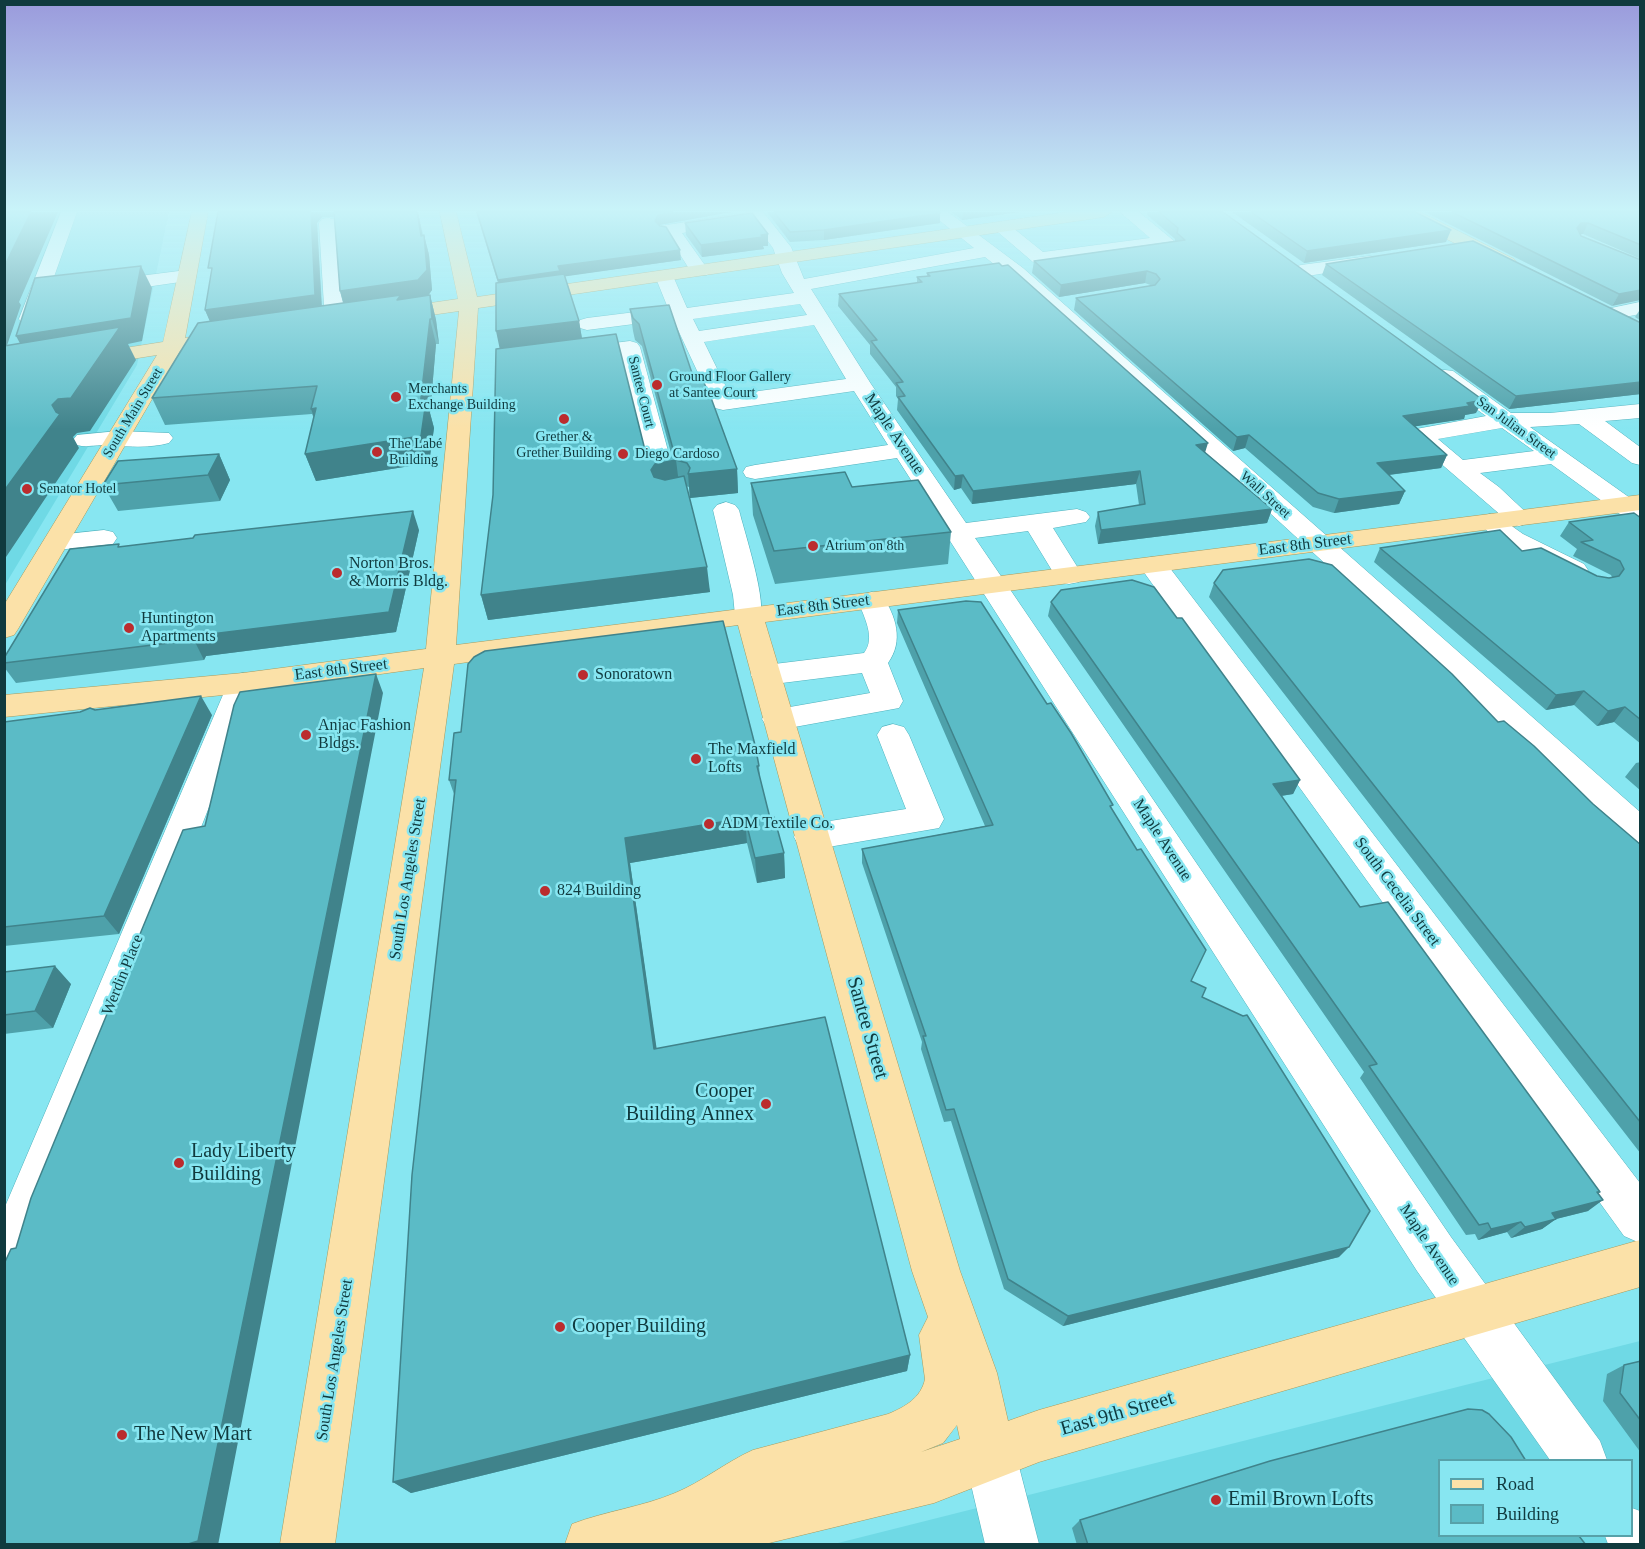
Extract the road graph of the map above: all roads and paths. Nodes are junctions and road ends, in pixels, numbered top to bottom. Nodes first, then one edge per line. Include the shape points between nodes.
1 (42, 284) edge
2 (185, 284) edge
3 (327, 284) edge
4 (464, 284) edge
5 (688, 284) edge
6 (766, 284) edge
7 (796, 284) edge
8 (1028, 284) edge
9 (692, 292) dead end
10 (674, 299) junction
11 (1077, 302) edge
12 (468, 303) junction
13 (1053, 306) junction
14 (1603, 311) edge
15 (1635, 317) edge
16 (818, 319) junction
17 (326, 324) joint
18 (587, 324) dead end
19 (249, 334) edge
20 (692, 338) junction
21 (173, 345) junction
22 (552, 357) edge
23 (1431, 366) edge
24 (8, 373) edge
25 (860, 384) junction
26 (1641, 411) edge
27 (1584, 417) junction
28 (1506, 420) junction
29 (161, 438) edge
30 (118, 439) junction
31 (85, 440) dead end
32 (1630, 441) edge
33 (904, 450) junction
34 (1555, 456) junction
35 (1641, 458) edge
36 (1458, 468) junction
37 (755, 472) dead end
38 (666, 486) edge
39 (715, 502) edge
40 (1635, 508) edge
41 (1077, 517) dead end
42 (1519, 518) junction
43 (1036, 522) junction
44 (1490, 522) junction
45 (960, 532) junction
46 (104, 538) dead end
47 (57, 542) junction
48 (1321, 544) junction
49 (1153, 565) junction
50 (1070, 576) junction
51 (1599, 582) edge
52 (993, 584) junction
53 (872, 601) junction
54 (749, 615) junction
55 (4, 629) edge
56 (441, 657) junction
57 (873, 662) junction
58 (766, 675) junction
59 (243, 683) junction
60 (4, 706) edge
61 (778, 719) junction
62 (893, 735) dead end
63 (1641, 832) edge
64 (811, 837) junction
65 (1641, 1220) edge
66 (1641, 1264) edge
67 (4, 1266) edge
68 (936, 1271) junction
69 (1475, 1311) junction
70 (990, 1455) junction
71 (1580, 1459) edge
72 (687, 1517) junction
73 (307, 1545) edge
74 (592, 1545) edge
75 (1012, 1545) edge

1 - 24 street
2 - 21 main road, South Main Street
3 - 17 street
4 - 12 main road, South Los Angeles Street
5 - 10 main road
6 - 10 street
7 - 16 street, Maple Avenue
8 - 13 street, Wall Street
9 - 10 street
10 - 12 main road
10 - 18 street
10 - 20 street
11 - 13 street
12 - 17 main road
12 - 56 main road, South Los Angeles Street
13 - 48 street, Wall Street
14 - 15 street
16 - 20 street
16 - 25 street, Maple Avenue
19 - 21 main road
20 - 25 street via 723,403
21 - 24 main road
21 - 30 main road, South Main Street
22 - 38 street, Santee Court via 628,339
23 - 28 street, San Julian Street
25 - 33 street, Maple Avenue
26 - 27 street
27 - 28 street
27 - 32 street
28 - 34 street, San Julian Street
28 - 36 street via 1424,434 1422,437
29 - 30 street
30 - 31 street
30 - 47 main road, South Main Street
32 - 35 street
33 - 37 street
33 - 45 street, Maple Avenue
34 - 36 street
34 - 40 street, San Julian Street
36 - 42 street
39 - 54 street, Santee Street via 747,595
40 - 42 main road, East 8th Street
41 - 43 street
42 - 44 main road, East 8th Street
43 - 45 street
43 - 50 street
44 - 48 main road, East 8th Street
44 - 51 street via 1514,540
45 - 52 street, Maple Avenue
46 - 47 street
47 - 55 main road, South Main Street
48 - 49 main road, East 8th Street
48 - 63 street, Wall Street
49 - 50 main road, East 8th Street
49 - 65 street, South Cecelia Street
50 - 52 main road, East 8th Street
52 - 53 main road, East 8th Street
52 - 69 street, Maple Avenue
53 - 54 main road, East 8th Street
53 - 57 street via 885,641 882,654
54 - 56 main road, East 8th Street
54 - 58 main road, Santee Street
56 - 59 main road, East 8th Street
56 - 73 main road, South Los Angeles Street
57 - 58 street
57 - 61 street via 888,701
58 - 61 main road, Santee Street
59 - 60 main road, East 8th Street
59 - 67 street, Werdin Place via 118,954
61 - 64 main road, Santee Street
62 - 64 street via 927,819
64 - 68 main road, Santee Street
66 - 69 main road, East 9th Street
68 - 70 main road, Santee Street via 972,1373
68 - 72 main road via 950,1379 946,1398 925,1425 888,1440 753,1477
69 - 70 main road, East 9th Street via 1039,1436
69 - 71 street, Maple Avenue
70 - 72 main road, East 9th Street via 934,1476 754,1520
70 - 75 street, Santee Street
72 - 74 main road, East 9th Street

